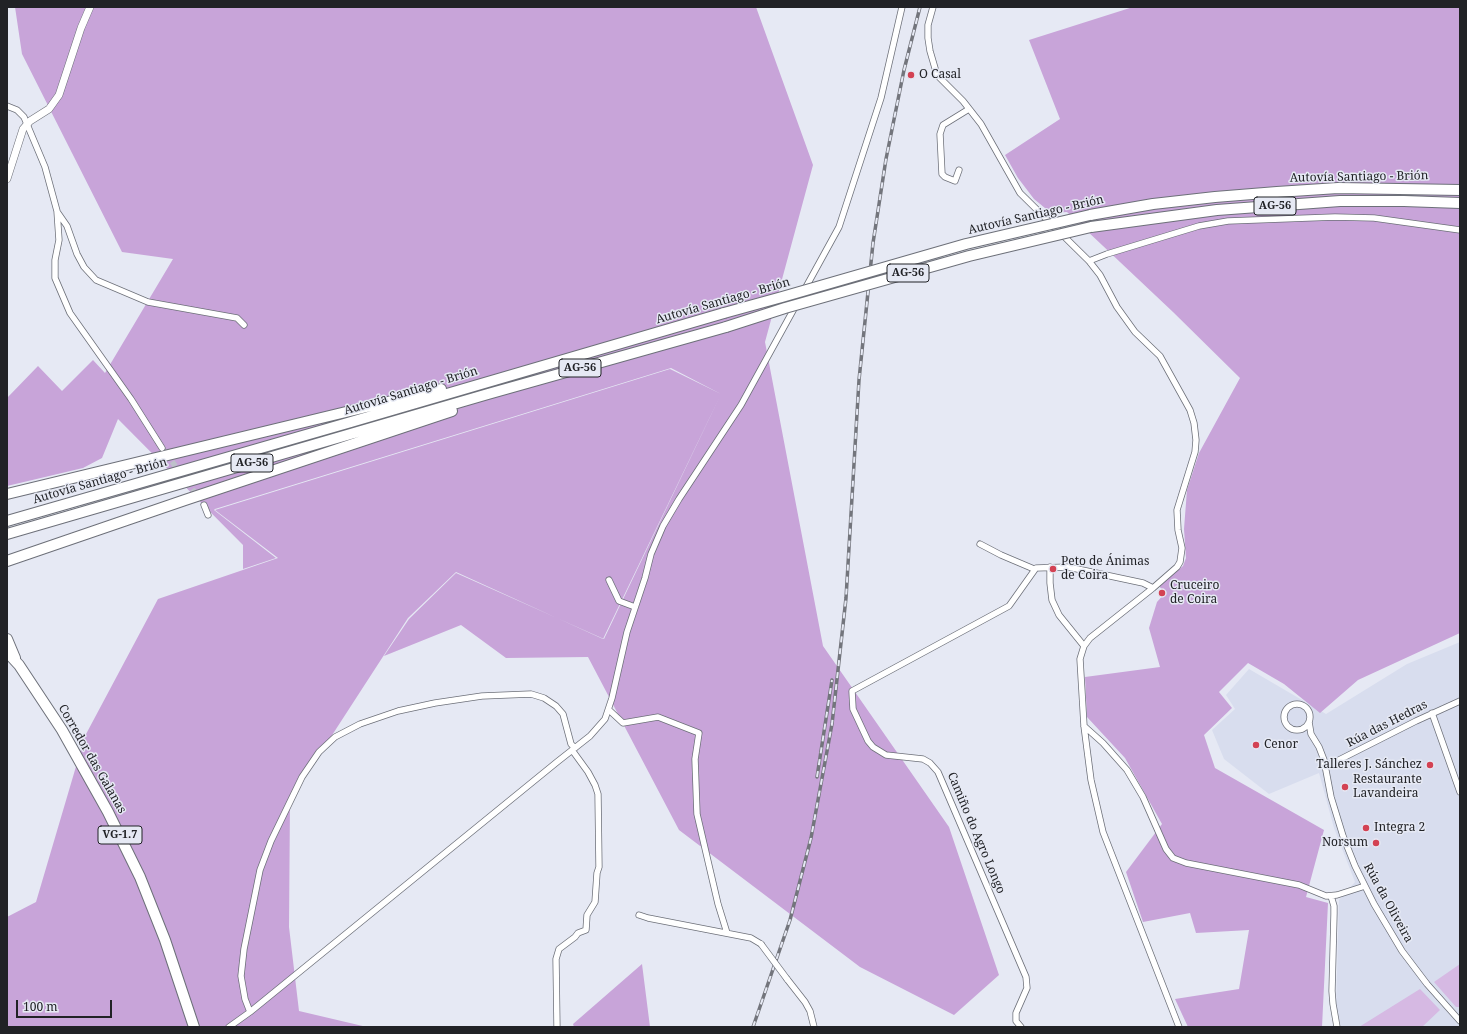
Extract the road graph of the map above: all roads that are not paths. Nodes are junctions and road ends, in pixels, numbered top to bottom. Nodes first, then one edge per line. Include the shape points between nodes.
1 (90, 7) edge
2 (902, 7) edge
3 (932, 7) edge
4 (7, 106) edge
5 (969, 109) junction
6 (27, 123) junction
7 (960, 170) dead end
8 (7, 179) edge
9 (1460, 190) edge
10 (1460, 203) edge
11 (57, 211) junction
12 (1460, 230) edge
13 (1089, 261) junction
14 (244, 324) dead end
15 (471, 387) junction
16 (488, 394) junction
17 (162, 448) tunnel mouth
18 (7, 494) edge
19 (204, 505) tunnel mouth
20 (208, 515) dead end
21 (10, 520) edge
22 (11, 532) edge
23 (980, 544) dead end
24 (7, 561) edge
25 (1050, 567) junction
26 (1034, 569) junction
27 (609, 580) dead end
28 (1153, 588) junction
29 (636, 607) junction
30 (7, 639) edge
31 (1084, 646) junction
32 (7, 652) edge
33 (19, 666) junction
34 (1460, 701) edge
35 (609, 710) junction
36 (1432, 713) junction
37 (1309, 722) junction
38 (1084, 726) junction
39 (1301, 729) junction
40 (1311, 734) junction
41 (573, 749) junction
42 (1325, 766) junction
43 (1460, 792) edge
44 (1365, 886) junction
45 (1331, 896) junction
46 (639, 915) dead end
47 (727, 933) junction
48 (250, 1012) junction
49 (1459, 1019) edge
50 (193, 1023) edge
51 (229, 1027) edge
52 (557, 1027) edge
53 (814, 1027) edge
54 (1021, 1027) edge
55 (1179, 1027) edge
56 (1337, 1027) edge

1 - 6 street via 56,101 47,111
2 - 29 street via 881,98 839,227 741,405 663,526 651,554
3 - 5 street via 928,38 937,75
4 - 6 street via 17,110
5 - 7 street via 943,125 940,134 942,174 955,181
5 - 13 street via 981,124 1020,193
6 - 8 street via 21,132
6 - 11 street
9 - 15 highway, Autovía Santiago - Brión / AG-56, bridge via 1338,188 1292,191 1153,204 1090,215 966,244
10 - 16 highway, Autovía Santiago - Brión / AG-56, bridge via 1325,202 1217,210 1091,227 962,258
11 - 14 street via 67,226 84,267 96,280 148,302 237,318
11 - 17 street via 59,240 55,278 70,313 127,393
12 - 13 street via 1374,218 1228,221 1198,226
13 - 28 street via 1135,332 1160,356 1190,410 1194,423 1195,452 1177,510 1182,556 1177,567
15 - 18 highway via 440,389
15 - 21 highway, Autovía Santiago - Brión / AG-56
16 - 22 highway, Autovía Santiago - Brión / AG-56
16 - 24 highway via 474,404
19 - 20 street
23 - 26 street
25 - 26 street
25 - 28 street via 1068,567 1123,578
25 - 31 street via 1052,600 1059,615
26 - 54 street, Camiño do Agro Longo via 1009,606 852,691 853,709 873,747 886,755 923,760 930,763 938,772 1026,977 1027,988 1016,1013 1016,1021
27 - 29 street via 619,601
28 - 31 street via 1090,638
29 - 35 street via 627,632
30 - 33 highway, VG-1.7
31 - 38 street via 1080,659
32 - 33 highway, VG-1.7
33 - 50 highway, Corredor das Galanas / VG-1.7 via 62,730 108,812 137,871
34 - 36 street, Rúa das Hedras
35 - 41 street via 600,726
35 - 47 street via 623,722 658,717 699,733 695,759 697,814
36 - 42 street, Rúa das Hedras
36 - 43 street
37 - 39 street
37 - 39 street, Rúa da Oliveira via 1309,714 1304,706 1296,704 1288,708 1284,716 1286,724 1293,730
37 - 40 street, Rúa da Oliveira
38 - 45 street via 1104,743 1127,770 1143,797 1166,849 1173,858 1186,863 1299,885
38 - 55 street via 1091,780 1103,832
39 - 40 street, Rúa da Oliveira
40 - 42 street, Rúa da Oliveira via 1319,747
41 - 48 street
41 - 48 street via 563,714 544,698 531,694 482,696 398,711 360,724 335,737 319,752 302,777 260,870 241,976
41 - 52 street via 598,794 599,867 595,902 587,915 586,930 578,933 559,949 556,959
42 - 44 street, Rúa da Oliveira via 1339,823
44 - 45 street
44 - 49 street, Rúa da Oliveira via 1402,951
45 - 56 street via 1334,906 1332,992
46 - 47 street
47 - 53 street, bridge via 751,938 761,944 805,1002
48 - 51 street

